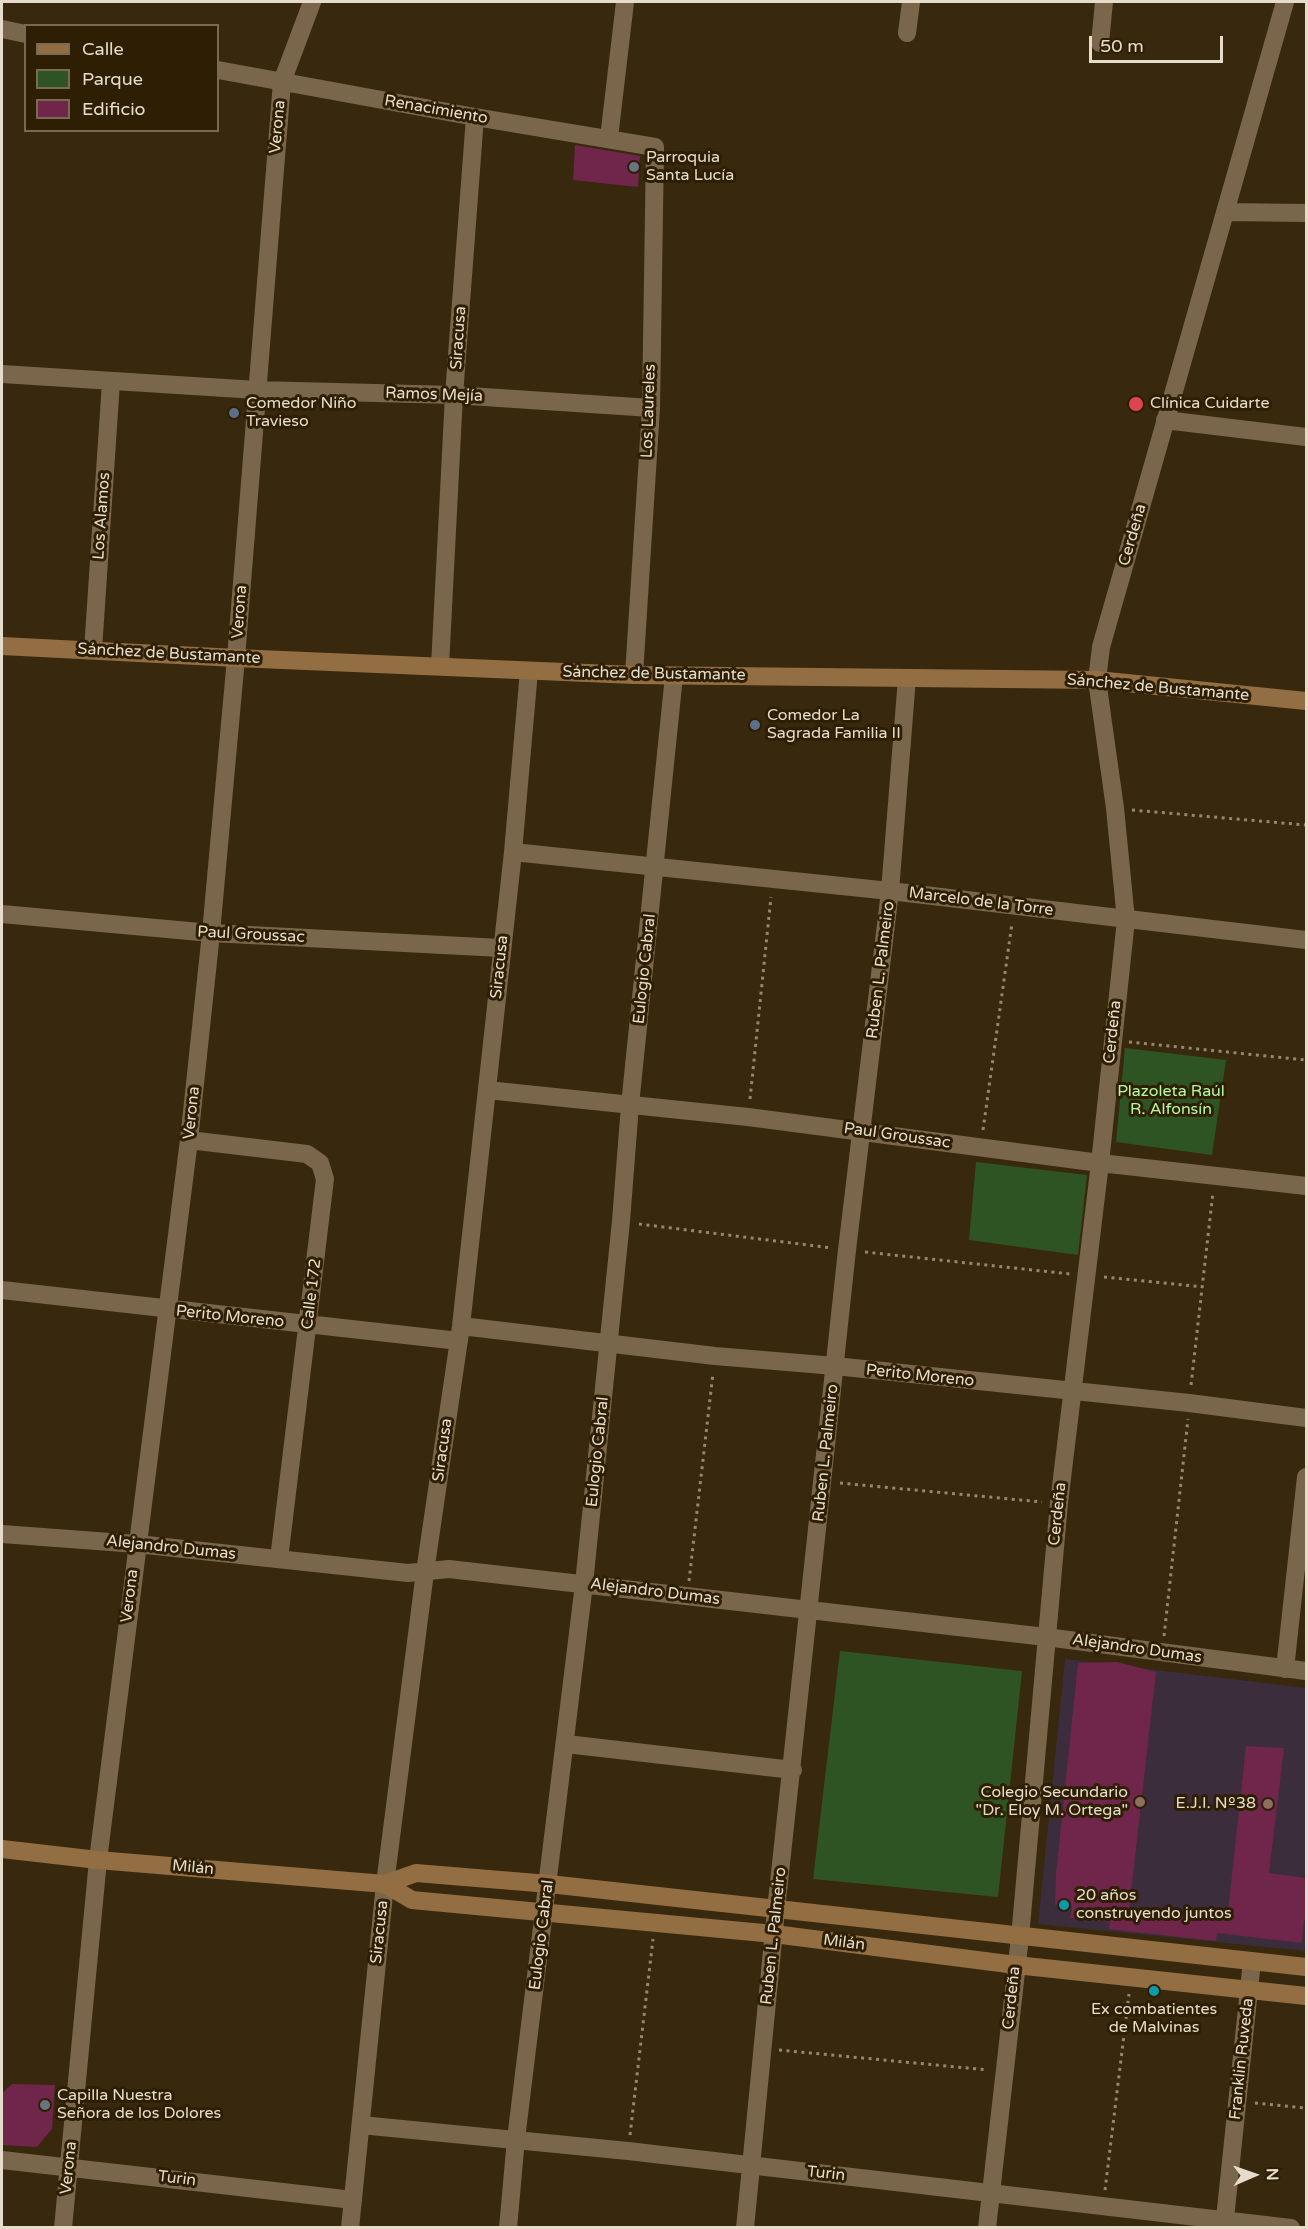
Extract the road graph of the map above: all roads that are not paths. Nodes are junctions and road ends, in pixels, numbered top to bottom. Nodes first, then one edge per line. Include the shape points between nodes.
1 (312, 2) edge
2 (625, 2) edge
3 (911, 2) edge
4 (1104, 2) edge
5 (1285, 2) edge
6 (2, 29) edge
7 (908, 33) dead end
8 (24, 34) edge
9 (1100, 43) dead end
10 (219, 70) edge
11 (282, 82) junction
12 (475, 117) junction
13 (609, 138) junction
14 (655, 147) joint
15 (1225, 212) junction
16 (1306, 213) edge
17 (2, 374) edge
18 (111, 382) junction
19 (257, 390) junction
20 (454, 395) junction
21 (651, 408) junction
22 (1166, 420) junction
23 (1306, 436) edge
24 (2, 646) edge
25 (93, 650) junction
26 (237, 658) junction
27 (440, 666) junction
28 (529, 671) junction
29 (634, 675) junction
30 (674, 676) junction
31 (907, 678) junction
32 (1097, 680) junction
33 (1306, 701) edge
34 (513, 852) junction
35 (656, 867) junction
36 (890, 891) junction
37 (2, 914) edge
38 (1126, 920) junction
39 (211, 933) junction
40 (1306, 940) edge
41 (501, 948) junction
42 (488, 1090) junction
43 (630, 1105) junction
44 (862, 1131) junction
45 (189, 1140) junction
46 (1100, 1163) junction
47 (1306, 1186) edge
48 (2, 1290) edge
49 (168, 1310) junction
50 (309, 1325) junction
51 (460, 1334) junction
52 (609, 1344) junction
53 (835, 1366) junction
54 (1072, 1393) junction
55 (1306, 1418) edge
56 (1306, 1477) edge
57 (2, 1534) edge
58 (137, 1544) junction
59 (279, 1559) junction
60 (425, 1572) junction
61 (584, 1584) junction
62 (810, 1609) junction
63 (1046, 1637) junction
64 (1285, 1669) junction
65 (1306, 1671) edge
66 (566, 1744) junction
67 (793, 1770) junction
68 (2, 1848) edge
69 (98, 1860) junction
70 (385, 1884) junction
71 (549, 1884) junction
72 (776, 1910) junction
73 (544, 1911) junction
74 (774, 1934) junction
75 (1020, 1937) junction
76 (1252, 1961) junction
77 (1016, 1965) junction
78 (1306, 1967) edge
79 (1249, 1989) junction
80 (1306, 1996) edge
81 (361, 2125) junction
82 (516, 2139) junction
83 (2, 2160) edge
84 (70, 2166) junction
85 (751, 2166) junction
86 (992, 2193) junction
87 (353, 2200) junction
88 (1224, 2224) edge
89 (63, 2228) edge
90 (350, 2228) edge
91 (508, 2228) edge
92 (745, 2228) edge
93 (987, 2228) edge
94 (1291, 2228) edge

1 - 11 street, Verona
2 - 13 street
3 - 7 street
4 - 9 street
5 - 15 street, Cerdeña
6 - 8 street
10 - 11 street, Renacimiento
11 - 12 street, Renacimiento
11 - 19 street, Verona
12 - 13 street, Renacimiento
12 - 20 street, Siracusa
13 - 14 street, Renacimiento
14 - 21 street, Los Laureles
15 - 16 street
15 - 22 street, Cerdeña
17 - 18 street, Ramos Mejía
18 - 19 street, Ramos Mejía
18 - 25 street, Los Alamos
19 - 20 street, Ramos Mejía
19 - 26 street, Verona
20 - 21 street, Ramos Mejía
20 - 27 street, Siracusa
21 - 29 street, Los Laureles
22 - 23 street
22 - 32 street, Cerdeña via 1101,647
24 - 25 main road, Sánchez de Bustamante
25 - 26 main road, Sánchez de Bustamante
26 - 27 main road, Sánchez de Bustamante
26 - 39 street, Verona
27 - 28 main road, Sánchez de Bustamante
28 - 29 main road, Sánchez de Bustamante
28 - 34 street, Siracusa
29 - 30 main road, Sánchez de Bustamante
30 - 31 main road, Sánchez de Bustamante
30 - 35 street, Eulogio Cabral
31 - 32 main road, Sánchez de Bustamante
31 - 36 street, Ruben L. Palmeiro
32 - 33 main road, Sánchez de Bustamante
32 - 38 street, Cerdeña
34 - 35 street, Marcelo de la Torre
34 - 41 street, Siracusa
35 - 36 street, Marcelo de la Torre
35 - 43 street, Eulogio Cabral
36 - 38 street, Marcelo de la Torre
36 - 44 street, Ruben L. Palmeiro
37 - 39 street, Paul Groussac
38 - 40 street, Marcelo de la Torre
38 - 46 street, Cerdeña
39 - 41 street, Paul Groussac
39 - 45 street, Verona
41 - 42 street, Siracusa
42 - 43 street, Paul Groussac
42 - 51 street, Siracusa
43 - 44 street, Paul Groussac
43 - 52 street, Eulogio Cabral
44 - 46 street, Paul Groussac
44 - 53 street, Ruben L. Palmeiro
45 - 49 street, Verona
45 - 50 street, Calle 172 via 307,1154 320,1163 325,1179
46 - 47 street, Paul Groussac
46 - 54 street, Cerdeña
48 - 49 street, Perito Moreno
49 - 50 street, Perito Moreno
49 - 58 street, Verona
50 - 51 street, Perito Moreno
50 - 59 street, Calle 172
51 - 52 street, Perito Moreno
51 - 60 street, Siracusa
52 - 53 street, Perito Moreno
52 - 61 street, Eulogio Cabral
53 - 54 street, Perito Moreno
53 - 62 street, Ruben L. Palmeiro
54 - 55 street, Perito Moreno
54 - 63 street, Cerdeña
56 - 64 street
57 - 58 street, Alejandro Dumas
58 - 59 street, Alejandro Dumas
58 - 69 street, Verona
59 - 60 street, Alejandro Dumas
60 - 61 street, Alejandro Dumas via 449,1569
60 - 70 street, Siracusa
61 - 62 street, Alejandro Dumas
61 - 66 street, Eulogio Cabral
62 - 63 street, Alejandro Dumas
62 - 67 street, Ruben L. Palmeiro
63 - 64 street, Alejandro Dumas
63 - 75 street, Cerdeña
64 - 65 street, Alejandro Dumas
66 - 67 street
66 - 71 street, Eulogio Cabral
67 - 72 street, Ruben L. Palmeiro
68 - 69 main road, Milán
69 - 70 main road, Milán
69 - 84 street, Verona
70 - 71 main road, Milán via 416,1873
70 - 73 main road, Milán via 412,1900
70 - 81 street, Siracusa
71 - 72 main road, Milán
71 - 73 street, Eulogio Cabral
72 - 74 street, Ruben L. Palmeiro
72 - 75 main road, Milán
73 - 74 main road, Milán
73 - 82 street, Eulogio Cabral
74 - 77 main road, Milán
74 - 85 street, Ruben L. Palmeiro
75 - 76 main road, Milán
75 - 77 street, Cerdeña
76 - 78 main road, Milán
76 - 79 street, Franklin Ruveda
77 - 79 main road, Milán
77 - 86 street, Cerdeña
79 - 80 main road, Milán
79 - 88 street, Franklin Ruveda
81 - 82 street, Turin
81 - 87 street, Siracusa
82 - 85 street, Turin
82 - 91 street, Eulogio Cabral
83 - 84 street, Turin
84 - 87 street, Turin
84 - 89 street, Verona
85 - 86 street, Turin
85 - 92 street, Ruben L. Palmeiro
86 - 88 street, Turin
86 - 93 street, Cerdeña
87 - 90 street, Siracusa
88 - 94 street, Turin

